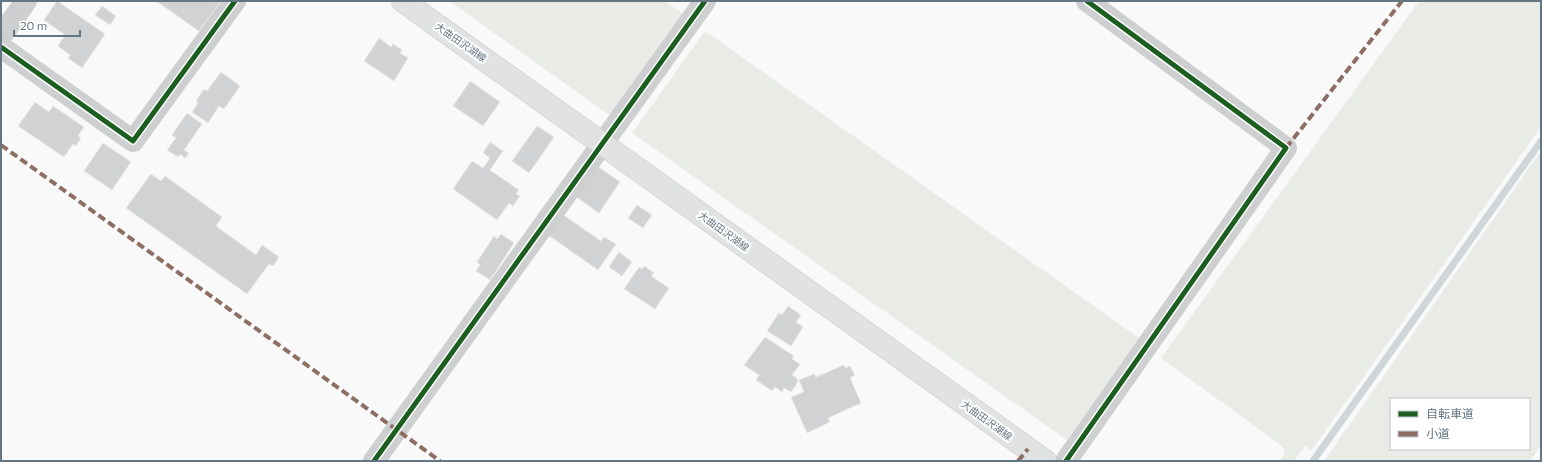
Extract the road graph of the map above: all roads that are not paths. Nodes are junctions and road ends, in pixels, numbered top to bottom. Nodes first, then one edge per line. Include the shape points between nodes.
1 (26, 1) edge
2 (235, 1) edge
3 (403, 1) edge
4 (705, 1) edge
5 (1087, 1) edge
6 (1, 36) edge
7 (1, 46) edge
8 (603, 143) junction
9 (374, 461) edge
10 (1045, 461) edge
11 (1066, 461) edge

1 - 6 street
2 - 7 street via 133,141
3 - 8 main road, 大曲田沢湖線
4 - 8 street
5 - 11 street via 1286,148
8 - 9 street
8 - 10 main road, 大曲田沢湖線

